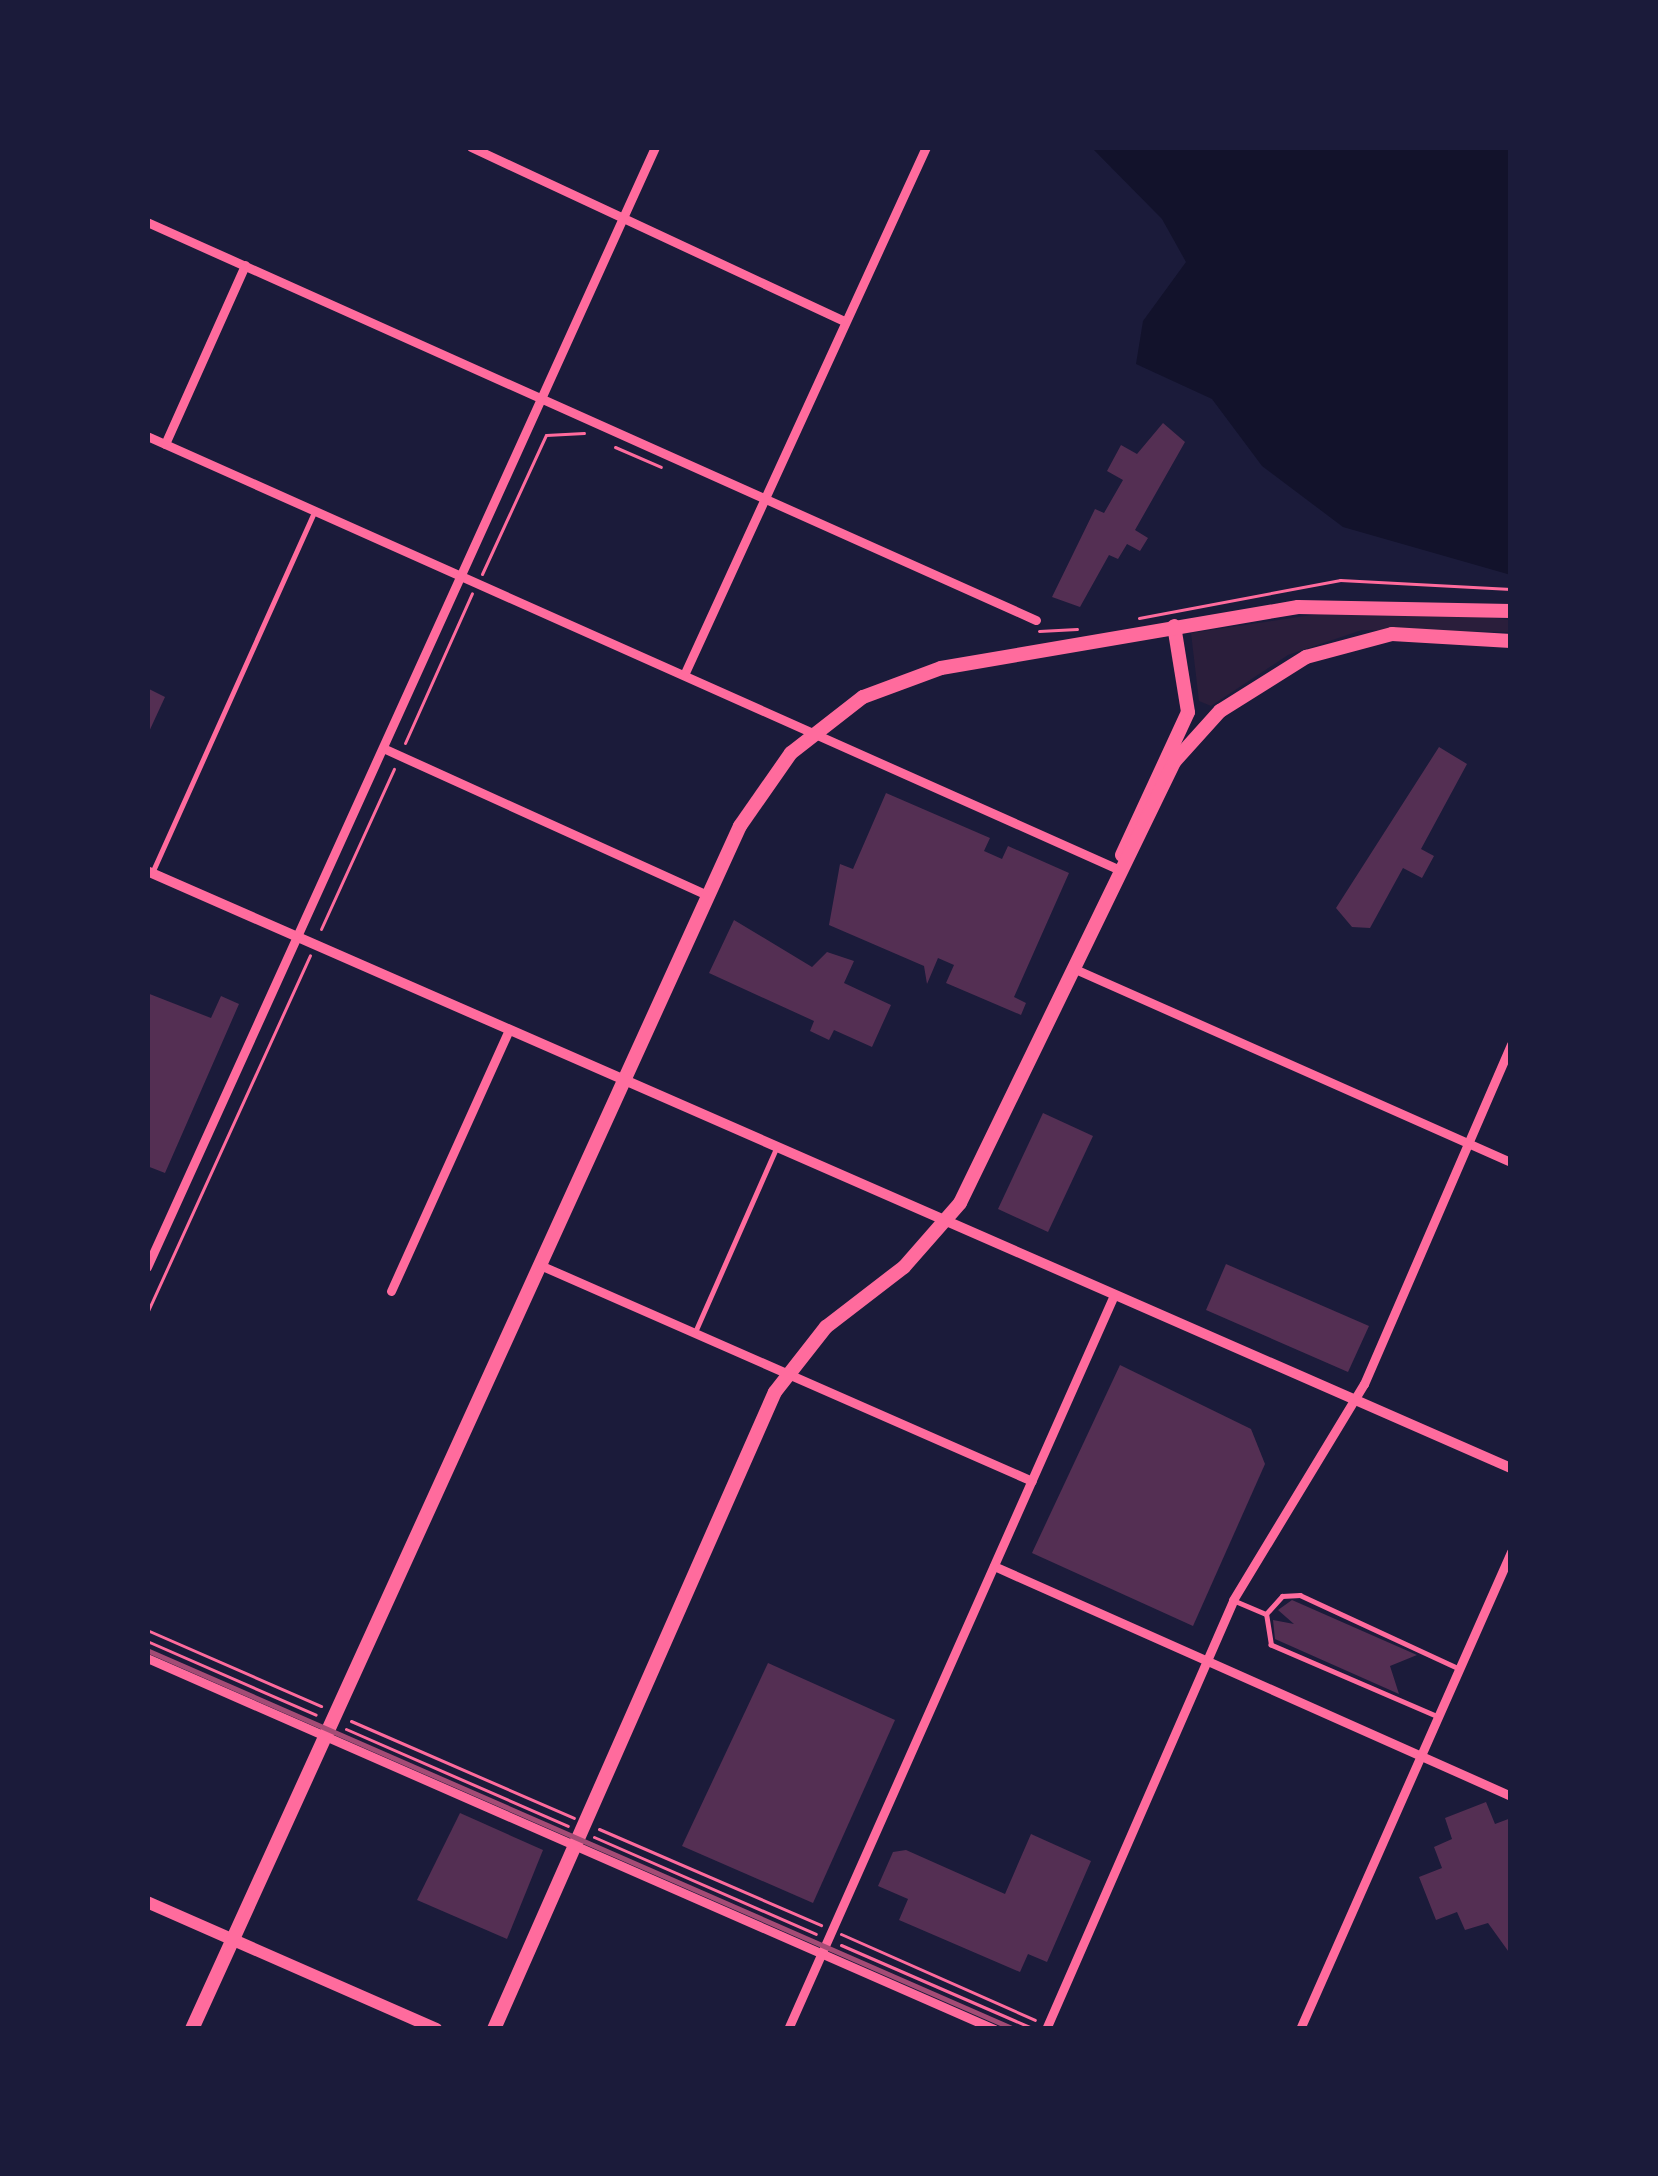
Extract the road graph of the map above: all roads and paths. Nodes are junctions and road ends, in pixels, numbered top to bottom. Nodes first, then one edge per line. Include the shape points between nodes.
1 (656, 147) edge
2 (926, 147) edge
3 (477, 148) edge
4 (624, 218) junction
5 (147, 222) edge
6 (245, 266) junction
7 (844, 321) junction
8 (542, 398) junction
9 (586, 434) dead end
10 (147, 436) edge
11 (608, 443) dead end
12 (165, 444) junction
13 (670, 471) dead end
14 (764, 499) junction
15 (315, 511) junction
16 (482, 574) dead end
17 (462, 576) junction
18 (1511, 589) edge
19 (473, 591) dead end
20 (1511, 611) edge
21 (1036, 620) dead end
22 (1119, 622) dead end
23 (1174, 626) junction
24 (1084, 628) dead end
25 (1042, 632) dead end
26 (1511, 641) edge
27 (684, 675) junction
28 (812, 734) junction
29 (403, 747) dead end
30 (383, 748) junction
31 (394, 767) dead end
32 (1120, 870) junction
33 (150, 872) edge
34 (709, 896) junction
35 (322, 927) dead end
36 (297, 937) junction
37 (307, 961) dead end
38 (1075, 969) junction
39 (509, 1030) junction
40 (1511, 1044) edge
41 (623, 1081) junction
42 (1468, 1142) junction
43 (776, 1149) junction
44 (1511, 1162) edge
45 (946, 1223) junction
46 (147, 1234) edge
47 (159, 1240) junction
48 (540, 1264) junction
49 (147, 1267) edge
50 (391, 1291) dead end
51 (1114, 1295) junction
52 (147, 1313) edge
53 (695, 1331) junction
54 (788, 1371) junction
55 (1355, 1400) junction
56 (1511, 1468) edge
57 (1031, 1481) junction
58 (1511, 1552) edge
59 (994, 1566) junction
60 (1233, 1600) junction
61 (1266, 1615) junction
62 (147, 1630) edge
63 (147, 1658) edge
64 (1206, 1660) junction
65 (1459, 1669) junction
66 (338, 1715) junction
67 (1438, 1717) junction
68 (327, 1737) junction
69 (1421, 1756) junction
70 (1511, 1796) edge
71 (585, 1823) junction
72 (575, 1846) junction
73 (147, 1902) edge
74 (832, 1930) junction
75 (235, 1940) junction
76 (821, 1954) junction
77 (1047, 2027) edge
78 (192, 2029) edge
79 (436, 2029) edge
80 (494, 2029) edge
81 (788, 2029) edge
82 (994, 2029) edge
83 (1300, 2029) edge

1 - 4 street
2 - 7 street
3 - 4 street
4 - 7 street
4 - 8 street
5 - 6 street
6 - 8 street
6 - 12 street
7 - 14 street
8 - 14 street
8 - 17 street
9 - 16 path via 546,435
10 - 12 street
11 - 13 path
12 - 15 street
14 - 21 street
14 - 27 street
15 - 17 street
15 - 33 lane
17 - 27 street
17 - 30 street
18 - 22 path via 1340,580
19 - 29 path
20 - 23 main road via 1413,602
23 - 28 main road via 913,676
23 - 32 main road via 1188,712 1125,834
24 - 25 path
26 - 32 main road via 1410,634 1345,645 1276,671 1196,735
27 - 28 street
28 - 32 street
28 - 34 main road via 756,797
30 - 34 street
30 - 36 street
31 - 35 path
32 - 38 main road
33 - 36 street
34 - 41 main road
36 - 39 street
36 - 47 street
37 - 52 path
38 - 42 street
38 - 45 main road
39 - 41 street
39 - 50 street
40 - 42 street
41 - 43 street
41 - 48 main road
42 - 44 street
42 - 55 street
43 - 45 street
43 - 53 lane
45 - 51 street
45 - 54 main road
46 - 47 street
47 - 49 street
48 - 53 street
48 - 66 main road
51 - 55 street
51 - 57 street
53 - 54 street
54 - 57 street
54 - 71 main road
55 - 56 street
55 - 60 street
57 - 59 street
58 - 65 street
59 - 64 street
59 - 74 street
60 - 61 lane
60 - 64 street
61 - 65 lane via 1282,1595 1300,1594
61 - 67 lane via 1271,1645
62 - 66 path
63 - 68 street
64 - 69 street
64 - 77 street
65 - 67 street
66 - 68 main road
66 - 71 path
67 - 69 street
68 - 72 street
68 - 75 main road
69 - 70 street
69 - 83 street
71 - 72 main road
71 - 74 path
72 - 76 street
72 - 80 main road
73 - 75 main road
74 - 76 street
74 - 77 path
75 - 78 main road
75 - 79 main road
76 - 81 street
76 - 82 street

